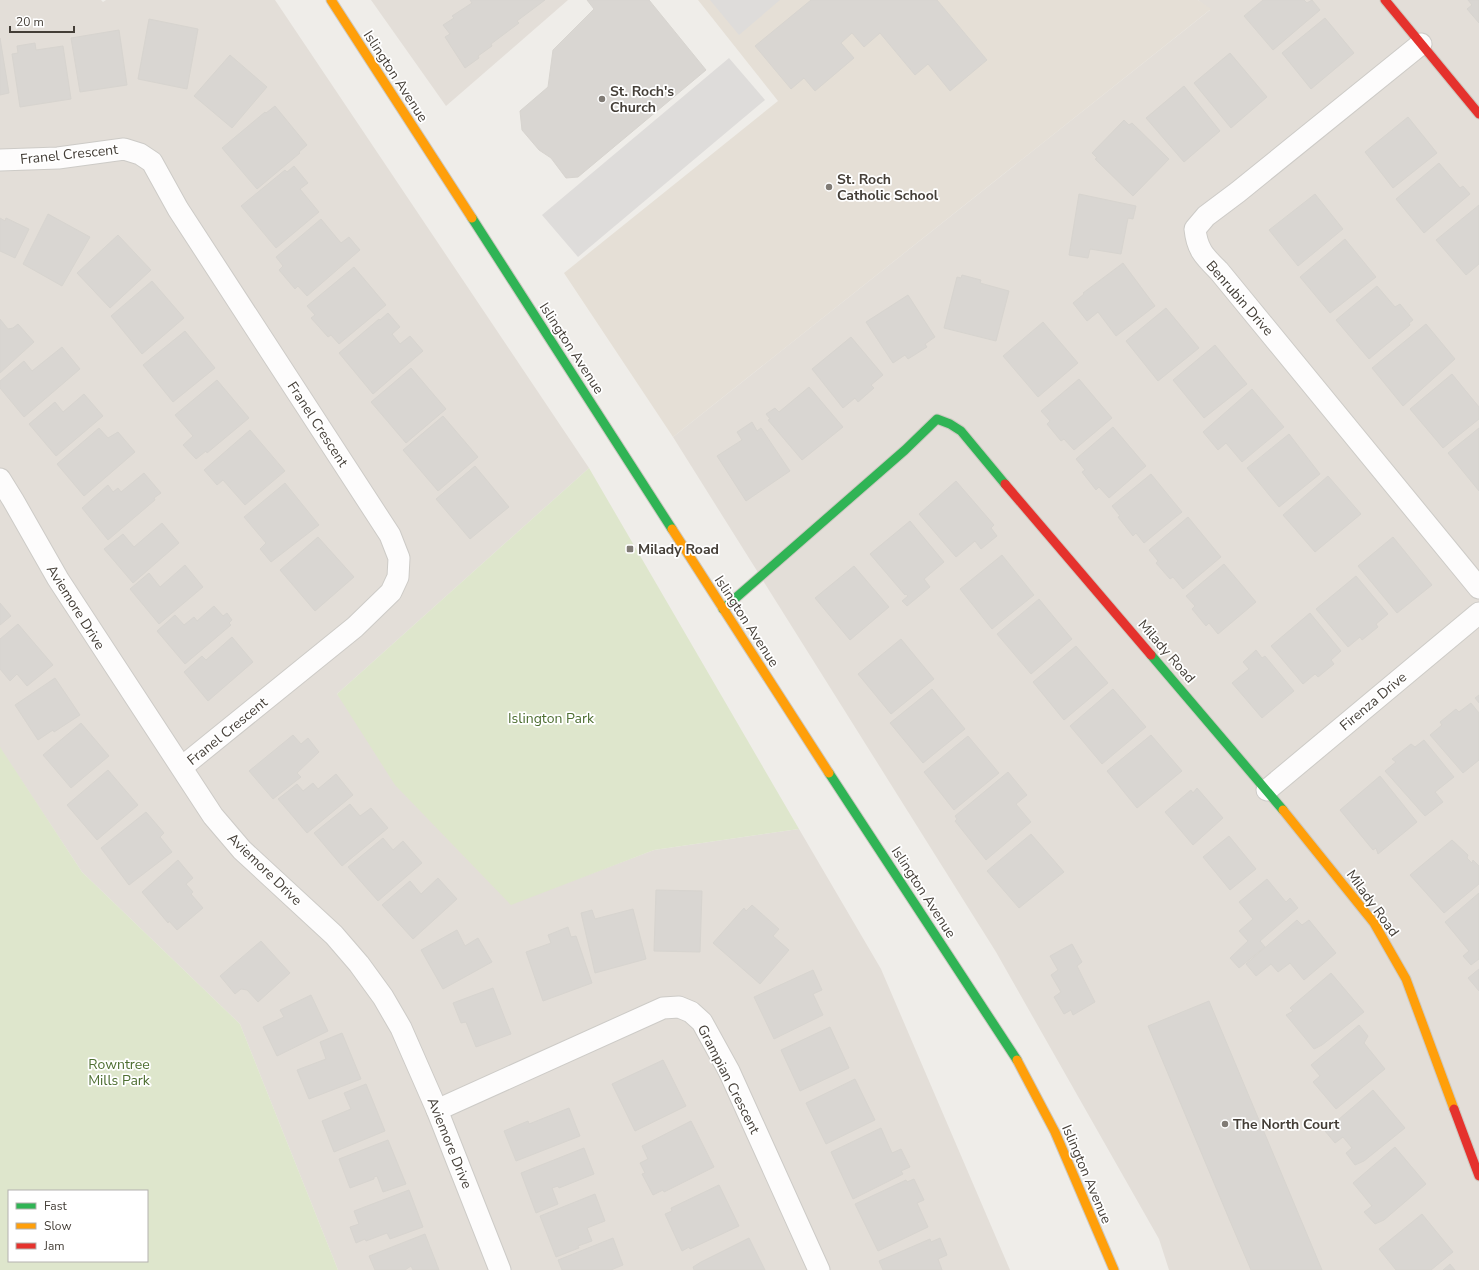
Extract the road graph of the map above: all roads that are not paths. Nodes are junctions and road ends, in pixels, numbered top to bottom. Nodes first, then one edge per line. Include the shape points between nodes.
1 (331, 0) edge
2 (1384, 0) edge
3 (1421, 44) junction
4 (1479, 114) edge
5 (0, 160) edge
6 (0, 479) edge
7 (1479, 588) edge
8 (723, 609) junction
9 (1479, 613) edge
10 (182, 767) junction
11 (1267, 790) junction
12 (437, 1110) junction
13 (1479, 1176) edge
14 (500, 1270) edge
15 (818, 1270) edge
16 (1114, 1270) edge

1 - 8 main road, Islington Avenue
2 - 3 main road
3 - 4 main road
3 - 7 street, Benrubin Drive via 1206,216 1196,229 1197,242 1205,257
5 - 10 street, Franel Crescent via 58,158 124,148 152,162 178,209 390,536 399,558 398,577 391,592 355,627
6 - 10 street, Aviemore Drive via 58,580
8 - 11 main road, Milady Road via 937,419 948,421 968,437 984,459
8 - 16 main road, Islington Avenue via 1012,1051 1055,1132
9 - 11 street, Firenza Drive
10 - 12 street, Aviemore Drive via 213,816 242,850 318,920 359,964 401,1028
11 - 13 main road, Milady Road via 1374,923 1406,979
12 - 14 street, Aviemore Drive
12 - 15 street, Grampian Crescent via 663,1008 679,1008 691,1012 702,1022 729,1071

